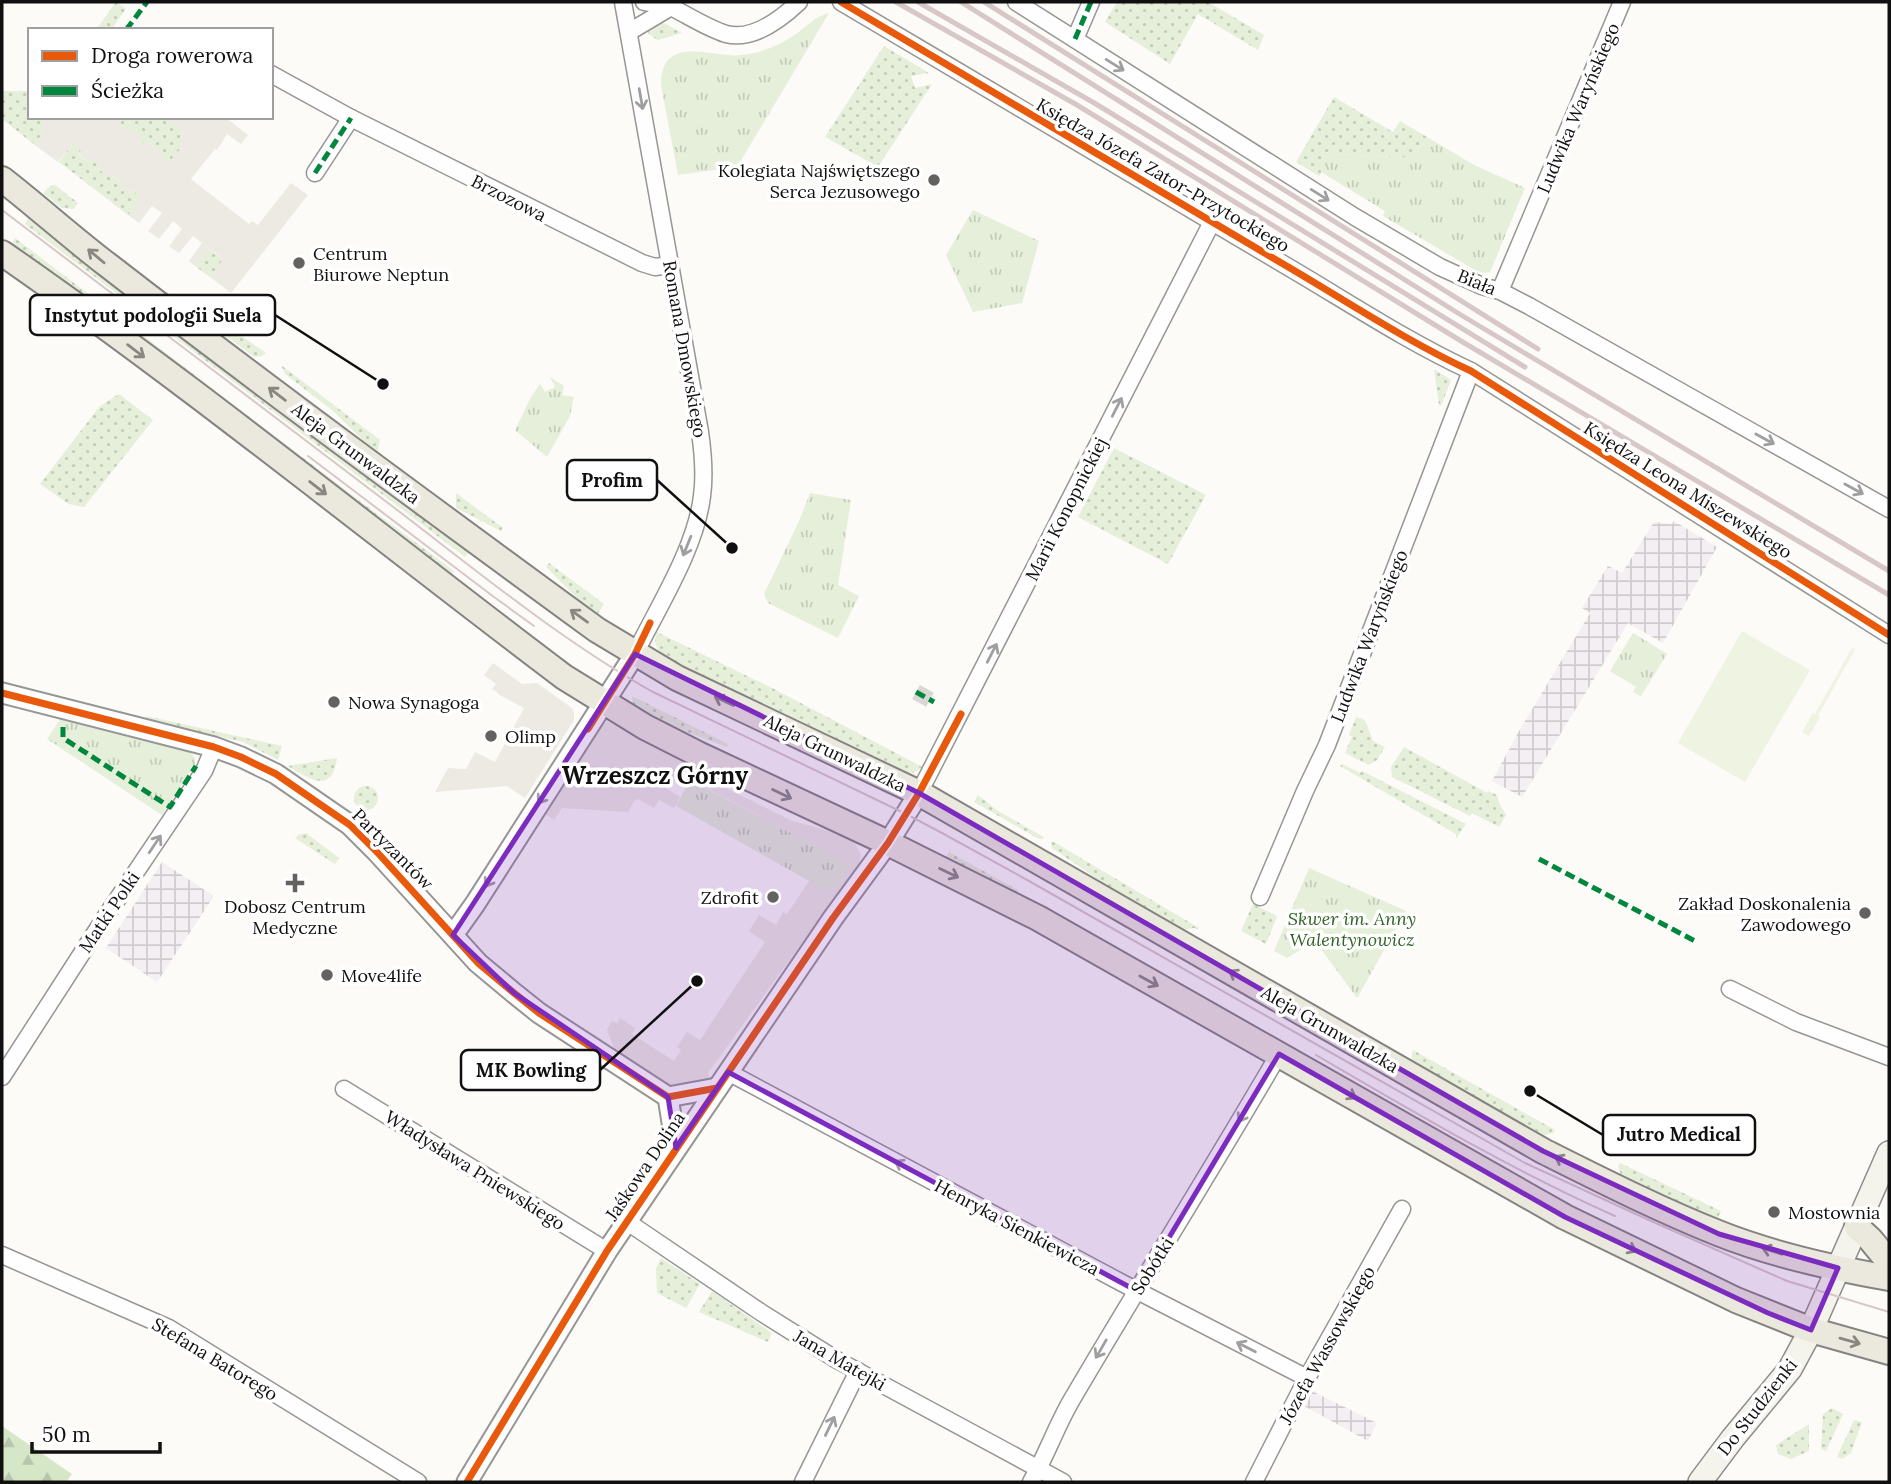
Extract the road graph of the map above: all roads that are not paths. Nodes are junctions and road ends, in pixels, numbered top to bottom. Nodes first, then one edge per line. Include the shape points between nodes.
1 (623, 2) edge
2 (645, 2) edge
3 (799, 2) edge
4 (841, 2) edge
5 (1016, 2) edge
6 (1091, 2) edge
7 (1622, 2) edge
8 (668, 4) edge
9 (629, 32) junction
10 (1074, 39) junction
11 (273, 75) edge
12 (351, 118) junction
13 (316, 173) dead end
14 (2, 179) edge
15 (1211, 223) junction
16 (2, 253) edge
17 (670, 265) junction
18 (1500, 291) junction
19 (1471, 371) junction
20 (1889, 509) edge
21 (1889, 635) edge
22 (635, 654) junction
23 (2, 693) edge
24 (604, 703) junction
25 (214, 747) junction
26 (919, 793) junction
27 (888, 843) junction
28 (1260, 897) dead end
29 (453, 935) junction
30 (1730, 989) dead end
31 (1279, 1054) junction
32 (1889, 1057) edge
33 (2, 1077) edge
34 (723, 1080) junction
35 (344, 1089) dead end
36 (668, 1097) junction
37 (676, 1148) junction
38 (1889, 1153) edge
39 (1402, 1209) dead end
40 (626, 1221) junction
41 (1857, 1227) junction
42 (607, 1251) junction
43 (2, 1255) edge
44 (1889, 1262) edge
45 (1838, 1268) junction
46 (1889, 1278) edge
47 (1137, 1291) junction
48 (1811, 1330) junction
49 (1889, 1352) edge
50 (858, 1371) junction
51 (1307, 1378) junction
52 (1035, 1476) edge
53 (418, 1482) edge
54 (467, 1482) edge
55 (803, 1482) edge
56 (1063, 1482) edge
57 (1254, 1482) edge
58 (1700, 1482) edge

1 - 9 street, Romana Dmowskiego
2 - 8 street
3 - 8 street via 764,29 741,34 713,29
4 - 15 street, Księdza Józefa Zator-Przytockiego
5 - 10 street, Biała
6 - 10 street
7 - 18 street, Ludwika Waryńskiego
8 - 9 street
9 -> 17 street, Romana Dmowskiego
10 -> 18 street, Biała via 1355,217 1440,267
11 - 12 street, Brzozowa
12 - 13 street
12 - 17 street, Brzozowa via 642,263
22 -> 14 main road, Aleja Grunwaldzka via 256,378
15 - 19 street, Księdza Józefa Zator-Przytockiego via 1425,349
26 -> 15 street, Marii Konopnickiej
16 -> 24 main road
17 -> 22 street, Romana Dmowskiego via 700,432 703,495 687,549
18 -> 20 street, Biała
19 - 21 street, Księdza Leona Miszewskiego
19 - 28 street, Ludwika Waryńskiego via 1327,745
22 - 24 street
26 -> 22 main road, Aleja Grunwaldzka
23 - 25 street, Partyzantów
24 -> 27 main road via 698,754
24 -> 29 street
25 - 29 street, Partyzantów via 276,774 349,825
33 -> 25 street, Matki Polki via 204,771
26 - 27 street, Jaśkowa Dolina
45 -> 26 main road, Aleja Grunwaldzka via 1719,1234 1543,1151
27 -> 31 main road via 1038,918
27 - 34 street, Jaśkowa Dolina
29 - 36 street, Partyzantów via 478,963 539,1013
30 - 32 street via 1796,1022
31 -> 47 street, Sobótki
31 -> 48 main road via 1565,1217 1736,1300
34 - 36 street
34 - 37 street, Jaśkowa Dolina
47 -> 34 street, Henryka Sienkiewicza
35 - 42 street, Władysława Pniewskiego
36 - 37 street
37 - 40 street, Jaśkowa Dolina
38 - 41 main road
39 - 51 street, Józefa Wassowskiego
40 - 42 street, Jaśkowa Dolina
40 - 50 street, Jana Matejki via 762,1314
41 - 44 main road
41 - 45 main road
42 - 54 street, Jaśkowa Dolina
43 - 53 street, Stefana Batorego via 169,1328
45 - 46 main road, Aleja Grunwaldzka
45 - 48 main road, Do Studzienki
51 -> 47 street, Henryka Sienkiewicza
47 -> 52 street, Sobótki via 1068,1406
48 -> 49 main road
48 - 58 main road, Do Studzienki via 1790,1370
50 - 52 street, Jana Matejki
55 -> 50 street
51 - 57 street, Józefa Wassowskiego
52 - 56 street, Jana Matejki

